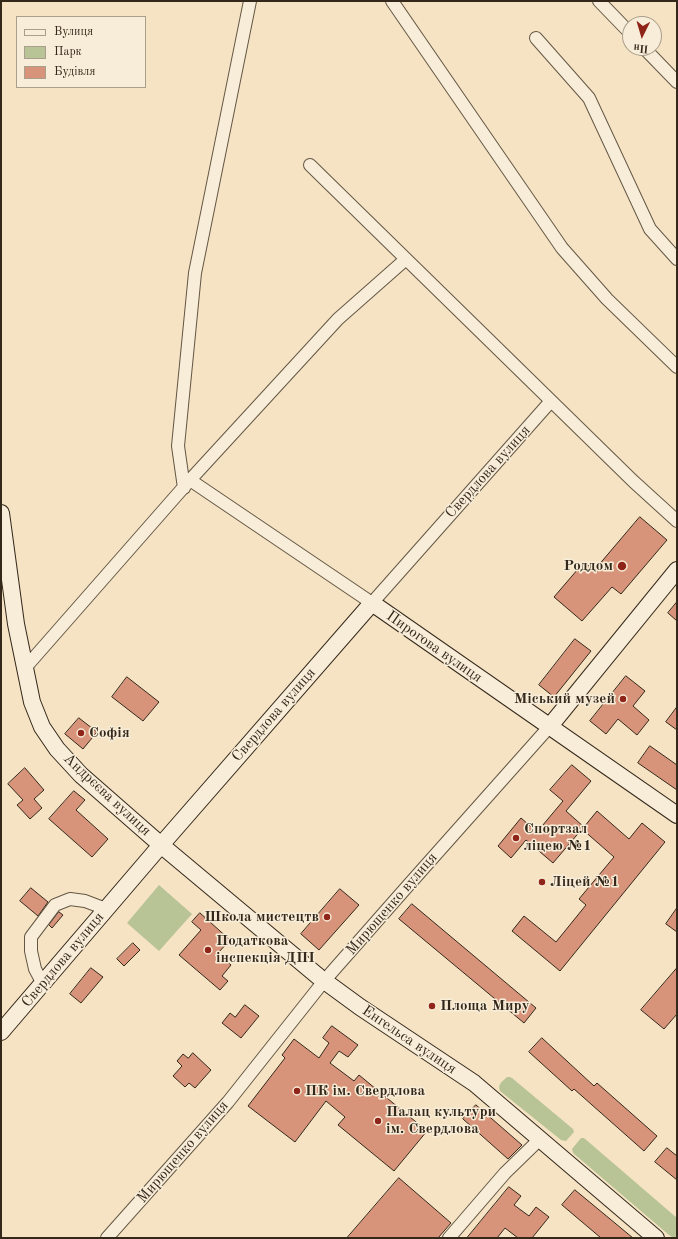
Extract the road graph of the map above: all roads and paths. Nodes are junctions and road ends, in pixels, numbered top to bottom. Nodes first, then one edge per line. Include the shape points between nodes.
1 (250, 1) edge
2 (392, 1) edge
3 (599, 1) edge
4 (622, 25) edge
5 (536, 38) dead end
6 (652, 56) edge
7 (677, 82) edge
8 (310, 165) dead end
9 (677, 258) edge
10 (406, 259) junction
11 (677, 367) edge
12 (551, 401) junction
13 (187, 484) junction
14 (1, 512) edge
15 (677, 520) edge
16 (677, 570) edge
17 (372, 603) junction
18 (25, 668) junction
19 (550, 726) junction
20 (677, 815) edge
21 (161, 845) junction
22 (106, 910) junction
23 (324, 981) junction
24 (43, 984) junction
25 (1, 1032) edge
26 (540, 1139) junction
27 (108, 1238) edge
28 (448, 1238) edge
29 (656, 1238) edge

1 - 13 street via 194,273 178,446
2 - 11 street via 562,248 607,299
3 - 4 street
5 - 9 street via 589,98 650,229
6 - 7 street
8 - 10 street
10 - 12 street
10 - 13 street via 338,319
12 - 15 street
12 - 17 street, Свердлова вулиця
13 - 17 street, Пирогова вулиця
13 - 18 street
14 - 18 street, Андрєєва вулиця via 16,624
16 - 19 street, Мирющенко вулиця
17 - 19 street, Пирогова вулиця
17 - 21 street, Свердлова вулиця
18 - 21 street, Андрєєва вулиця via 32,702 42,727 57,749 81,775
19 - 20 street, Пирогова вулиця
19 - 23 street, Мирющенко вулиця
21 - 22 street, Свердлова вулиця
21 - 23 street, Енгельса вулиця
22 - 24 street, Свердлова вулиця
22 - 24 street via 85,901 70,899 55,905 31,937 35,969
23 - 26 street, Енгельса вулиця via 474,1083
23 - 27 street, Мирющенко вулиця via 228,1102
24 - 25 street, Свердлова вулиця
26 - 28 street
26 - 29 street, Енгельса вулиця

